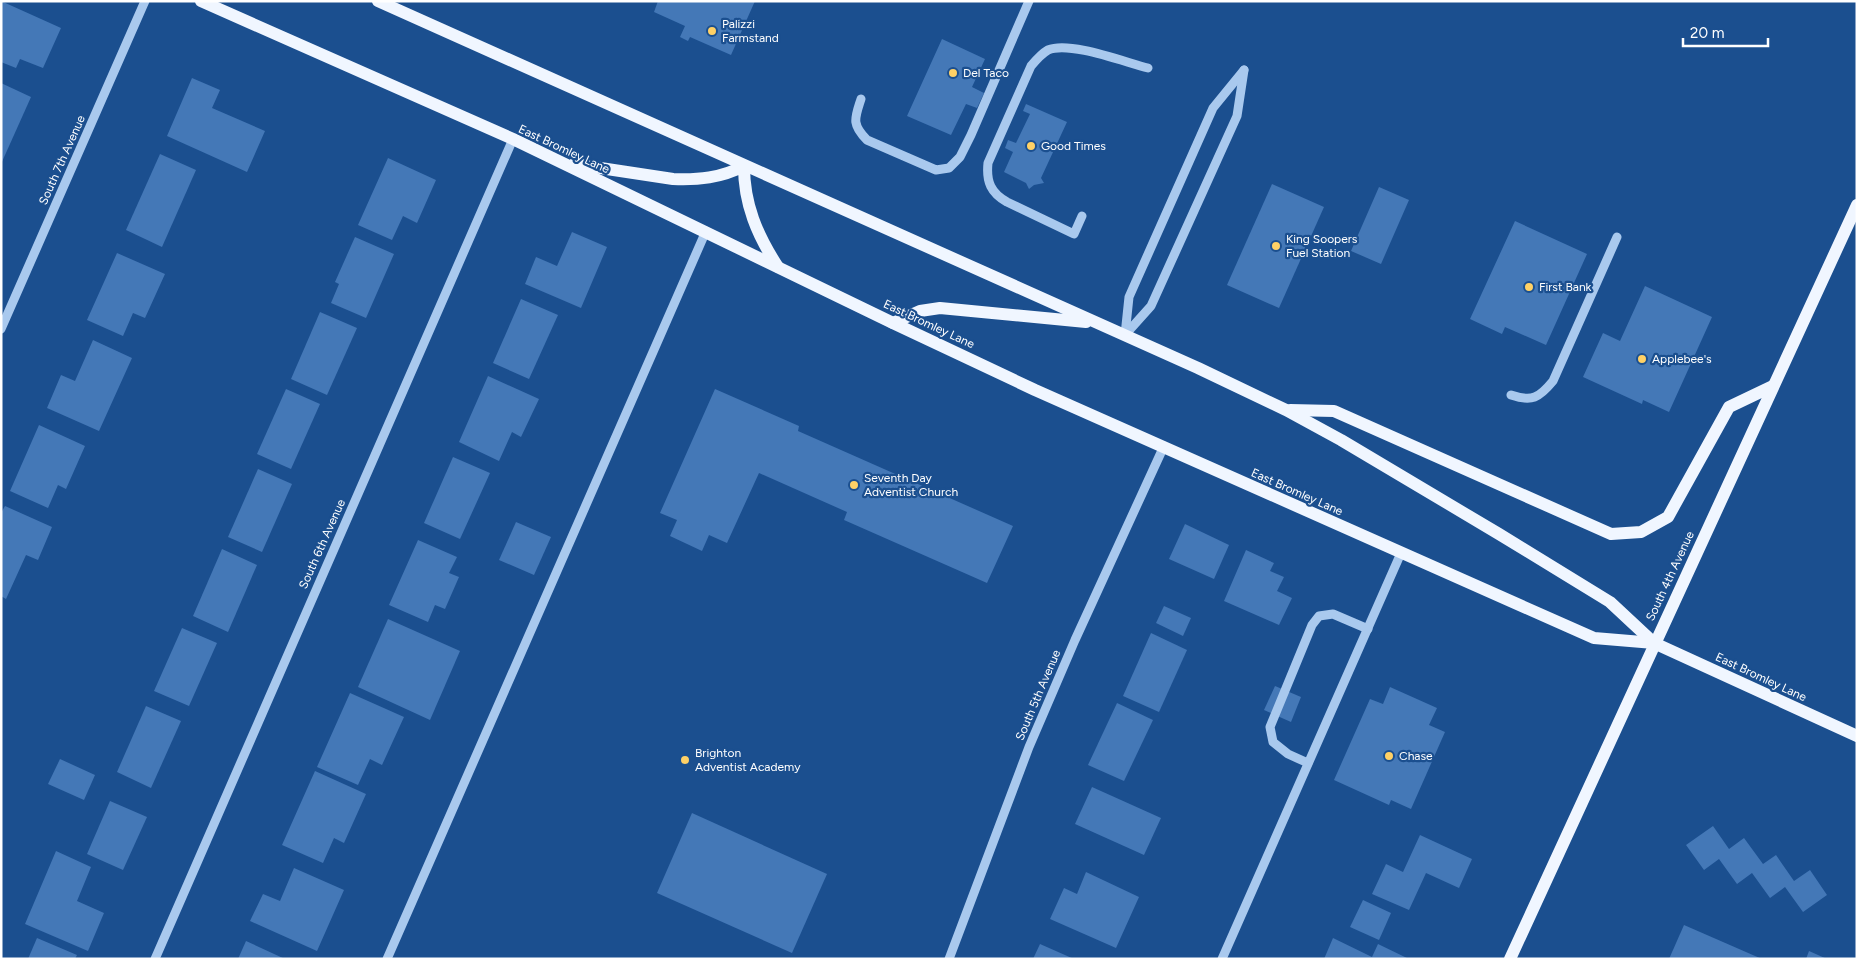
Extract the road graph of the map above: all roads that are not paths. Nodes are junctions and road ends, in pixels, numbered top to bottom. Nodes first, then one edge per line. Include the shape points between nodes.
1 (145, 1) edge
2 (201, 1) edge
3 (378, 1) edge
4 (1029, 1) edge
5 (1148, 68) dead end
6 (861, 99) dead end
7 (513, 139) junction
8 (560, 162) junction
9 (744, 166) junction
10 (1857, 204) edge
11 (1082, 216) dead end
12 (706, 231) junction
13 (1617, 237) dead end
14 (778, 267) junction
15 (1096, 322) junction
16 (893, 323) junction
17 (1, 329) edge
18 (1125, 335) junction
19 (1773, 386) junction
20 (1511, 395) dead end
21 (1286, 410) junction
22 (1164, 446) junction
23 (1401, 553) junction
24 (1368, 629) junction
25 (1654, 643) junction
26 (1857, 736) edge
27 (1308, 763) junction
28 (155, 959) edge
29 (387, 959) edge
30 (949, 959) edge
31 (1222, 959) edge
32 (1510, 959) edge

1 - 17 street, South 7th Avenue
2 - 7 main road, East Bromley Lane
3 - 9 main road, East Bromley Lane
4 - 6 street via 960,157 949,168 936,170 866,140 858,131 855,120
5 - 11 street via 1077,48 1049,50 1031,66 988,164 990,188 1007,202 1074,234
7 - 8 main road, East Bromley Lane
7 - 28 street, South 6th Avenue
8 - 9 main road via 673,180 721,175
8 - 12 main road, East Bromley Lane
9 - 14 main road via 749,211
9 - 15 main road, East Bromley Lane
10 - 19 main road, South 4th Avenue
12 - 14 main road, East Bromley Lane
12 - 29 street
13 - 20 street via 1553,381 1536,398
14 - 16 main road, East Bromley Lane
15 - 16 main road via 940,308 920,311
15 - 18 main road, East Bromley Lane
16 - 22 main road, East Bromley Lane
18 - 18 street via 1152,306 1226,143 1237,116 1244,70 1213,108 1129,297
18 - 21 main road, East Bromley Lane
19 - 21 main road via 1729,407 1668,517 1641,532 1611,534 1334,411
19 - 25 main road, South 4th Avenue
21 - 25 main road, East Bromley Lane via 1610,602
22 - 23 main road, East Bromley Lane
22 - 30 street, South 5th Avenue via 1029,747
23 - 24 street
23 - 25 main road, East Bromley Lane via 1594,638
24 - 27 street
24 - 27 street via 1333,614 1319,616 1312,625 1270,727 1273,742 1288,754
25 - 26 main road, East Bromley Lane
25 - 32 main road, South 4th Avenue
27 - 31 street

